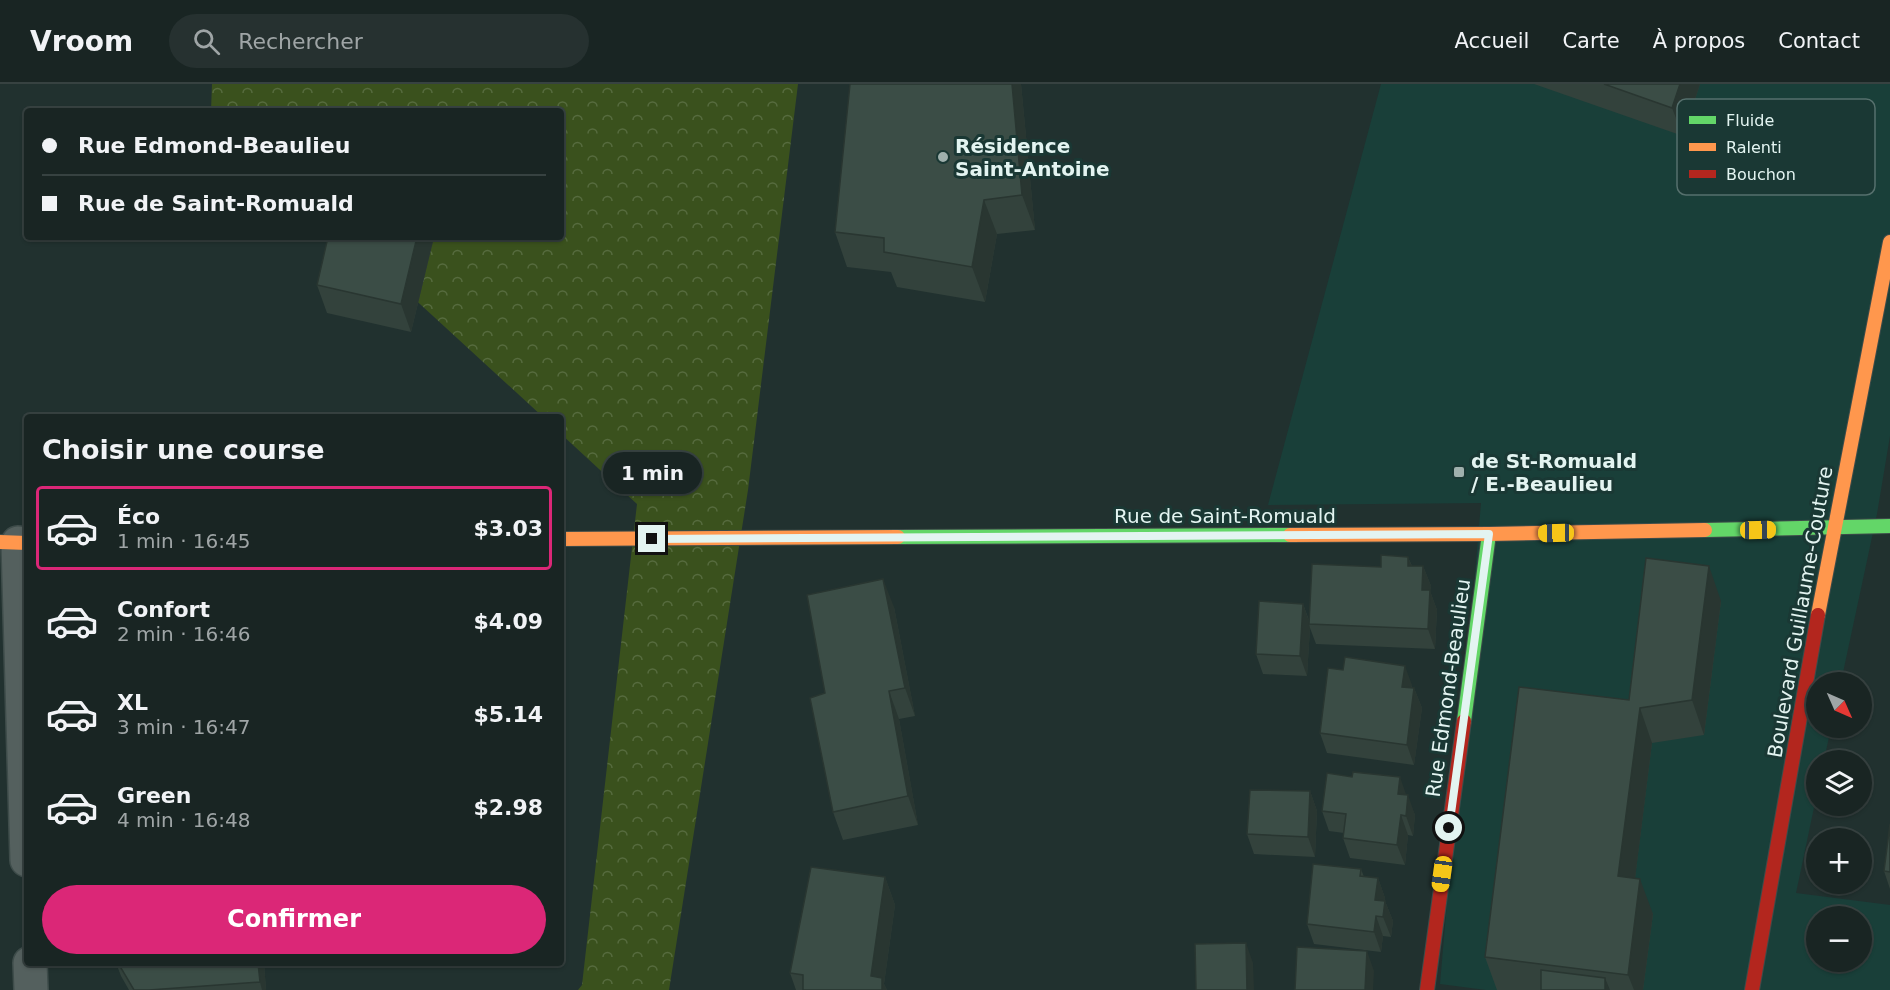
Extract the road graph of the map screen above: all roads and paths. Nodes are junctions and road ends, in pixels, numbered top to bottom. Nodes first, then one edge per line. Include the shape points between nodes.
1 (1890, 242) edge
2 (1890, 526) edge
3 (1834, 528) junction
4 (1489, 534) junction
5 (564, 539) edge
6 (15, 543) edge
7 (24, 781) edge
8 (30, 966) edge
9 (31, 990) edge
10 (1427, 990) edge
11 (1752, 990) edge

1 - 3 street, Boulevard Guillaume-Couture
2 - 3 street, Rue de Saint-Romuald
3 - 4 street, Rue de Saint-Romuald
3 - 11 street, Boulevard Guillaume-Couture
4 - 5 street, Rue de Saint-Romuald
4 - 10 street, Rue Edmond-Beaulieu
6 - 7 street
8 - 9 street

